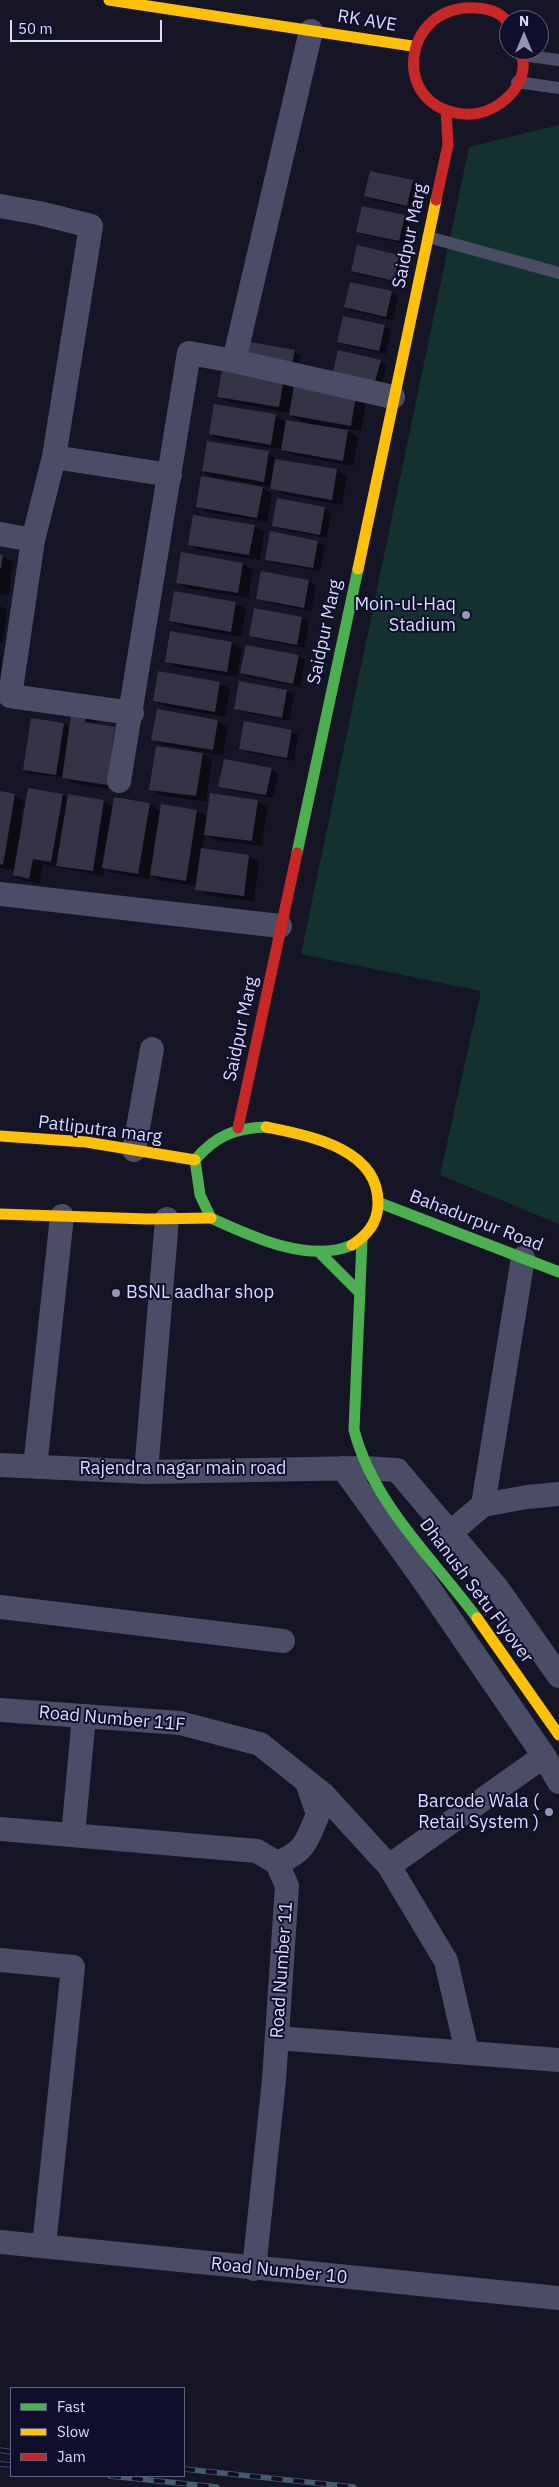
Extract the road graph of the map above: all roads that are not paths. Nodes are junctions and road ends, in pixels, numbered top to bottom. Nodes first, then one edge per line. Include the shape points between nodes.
1 (109, 0) edge
2 (475, 2) edge
3 (499, 13) edge
4 (310, 31) junction
5 (412, 46) junction
6 (522, 60) edge
7 (516, 82) junction
8 (559, 88) edge
9 (446, 110) junction
10 (476, 113) junction
11 (448, 145) junction
12 (0, 206) edge
13 (428, 237) junction
14 (559, 273) edge
15 (234, 361) junction
16 (393, 397) junction
17 (54, 457) junction
18 (170, 476) junction
19 (0, 534) edge
20 (33, 540) junction
21 (132, 713) junction
22 (119, 780) dead end
23 (0, 894) edge
24 (280, 926) junction
25 (152, 1049) dead end
26 (238, 1128) junction
27 (0, 1136) edge
28 (134, 1150) junction
29 (195, 1160) junction
30 (380, 1203) junction
31 (0, 1214) edge
32 (62, 1216) junction
33 (167, 1218) junction
34 (211, 1218) junction
35 (362, 1240) junction
36 (318, 1251) junction
37 (523, 1258) junction
38 (559, 1272) edge
39 (360, 1293) junction
40 (0, 1465) edge
41 (35, 1467) junction
42 (146, 1472) junction
43 (360, 1472) junction
44 (559, 1494) edge
45 (483, 1505) junction
46 (451, 1532) junction
47 (0, 1607) edge
48 (283, 1641) dead end
49 (559, 1676) edge
50 (0, 1710) edge
51 (84, 1716) junction
52 (559, 1735) edge
53 (544, 1756) junction
54 (308, 1782) junction
55 (559, 1782) edge
56 (0, 1829) edge
57 (73, 1835) junction
58 (277, 1863) junction
59 (389, 1866) junction
60 (0, 1960) edge
61 (277, 2038) junction
62 (467, 2052) junction
63 (559, 2060) edge
64 (0, 2242) edge
65 (44, 2246) junction
66 (254, 2269) junction
67 (559, 2298) edge

1 - 4 main road, RK AVE
2 - 3 main road
2 - 5 main road via 448,6 425,22
4 - 5 main road, RK AVE
4 - 15 street
5 - 9 main road via 412,68 419,88 434,104
6 - 7 main road via 523,69
7 - 8 lane
7 - 10 main road via 509,96 484,112
9 - 10 main road
9 - 11 main road
10 - 11 main road
11 - 13 main road, Saidpur Marg
12 - 17 street via 91,226
13 - 14 lane
13 - 16 main road, Saidpur Marg
15 - 16 street
15 - 18 street via 189,353
16 - 24 main road, Saidpur Marg
17 - 18 street
17 - 20 street
18 - 21 street
19 - 20 street
20 - 21 street via 10,696
21 - 22 street
23 - 24 street
24 - 26 main road, Saidpur Marg
25 - 28 street
26 - 29 main road via 207,1144
26 - 30 main road via 266,1127 306,1136 341,1149 364,1166
27 - 28 main road, Patliputra marg via 86,1142
28 - 29 main road, Patliputra marg
29 - 34 main road via 200,1195
30 - 35 main road via 375,1226
30 - 37 main road, Bahadurpur Road
31 - 32 main road
32 - 33 main road
32 - 41 street
33 - 34 main road
33 - 42 street
34 - 36 main road via 261,1239
35 - 36 main road via 342,1248
35 - 39 main road, Dhanush Setu Flyover
36 - 39 main road
37 - 38 main road, Bahadurpur Road
37 - 45 street
39 - 43 main road, Dhanush Setu Flyover via 354,1430
40 - 41 street, Rajendra nagar main road
41 - 42 street, Rajendra nagar main road
42 - 43 street, Rajendra nagar main road
43 - 46 street, Rajendra nagar main road via 397,1470
43 - 52 main road, Dhanush Setu Flyover via 468,1604
43 - 53 street via 422,1578
44 - 45 street
45 - 46 street
46 - 49 street, Rajendra nagar main road via 497,1588
47 - 48 street
50 - 51 street, Road Number 11F
51 - 54 street, Road Number 11F via 180,1723 260,1744
51 - 57 street
53 - 55 street
53 - 59 street
54 - 58 street via 318,1814 308,1839 296,1856
54 - 59 street, Road Number 11F
56 - 57 street
57 - 58 street via 257,1851
58 - 61 street, Road Number 11 via 288,1886
59 - 62 street, Road Number 11F via 446,1961
60 - 65 street via 73,1967
61 - 62 street
61 - 66 street, Road Number 11
62 - 63 street
64 - 65 street, Road Number 10
65 - 66 street, Road Number 10
66 - 67 street, Road Number 10

